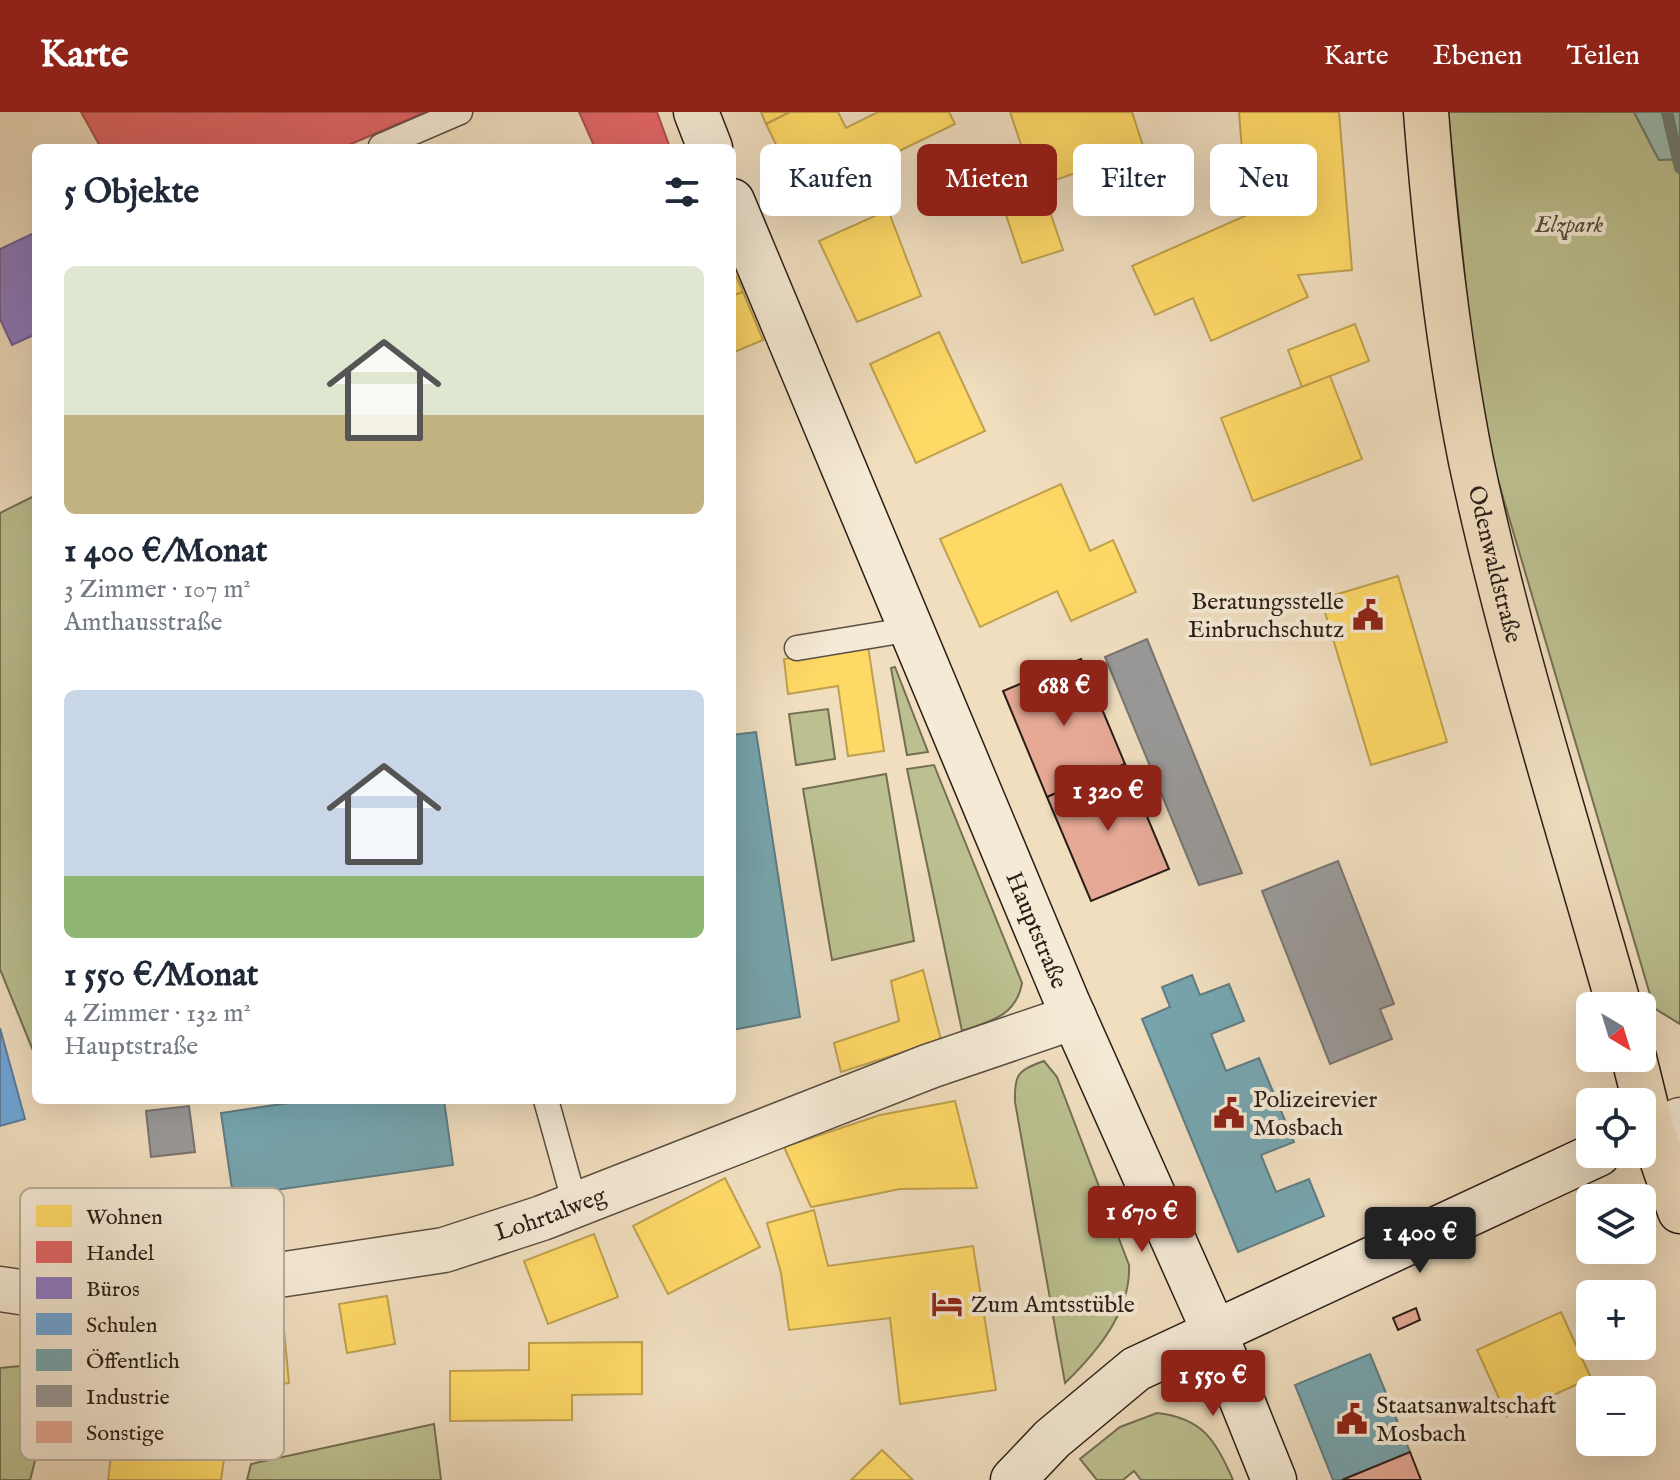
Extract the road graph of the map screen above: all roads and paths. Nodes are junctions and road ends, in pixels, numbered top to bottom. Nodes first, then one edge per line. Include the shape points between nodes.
1 (460, 112) edge
2 (696, 112) edge
3 (1426, 112) edge
4 (386, 144) edge
5 (708, 144) edge
6 (736, 211) edge
7 (912, 629) junction
8 (797, 648) dead end
9 (1615, 992) edge
10 (1074, 1017) junction
11 (1639, 1072) edge
12 (547, 1104) edge
13 (1658, 1129) edge
14 (1576, 1164) edge
15 (575, 1204) junction
16 (1680, 1211) edge
17 (284, 1274) edge
18 (0, 1289) edge
19 (20, 1292) edge
20 (1214, 1331) junction
21 (1013, 1480) edge
22 (1274, 1480) edge

1 - 4 lane
2 - 5 street
3 - 9 main road, Odenwaldstraße via 1436,244 1471,461 1545,751
6 - 7 street, Hauptstraße
7 - 8 lane
7 - 10 street, Hauptstraße
10 - 15 street, Lohrtalweg via 930,1066
10 - 20 street, Hauptstraße
11 - 13 main road
12 - 15 lane
13 - 16 main road
14 - 20 street
15 - 17 street, Lohrtalweg via 444,1250
18 - 19 street, Lohrtalweg
20 - 21 street via 1136,1369 1052,1439
20 - 22 street, Hauptstraße

